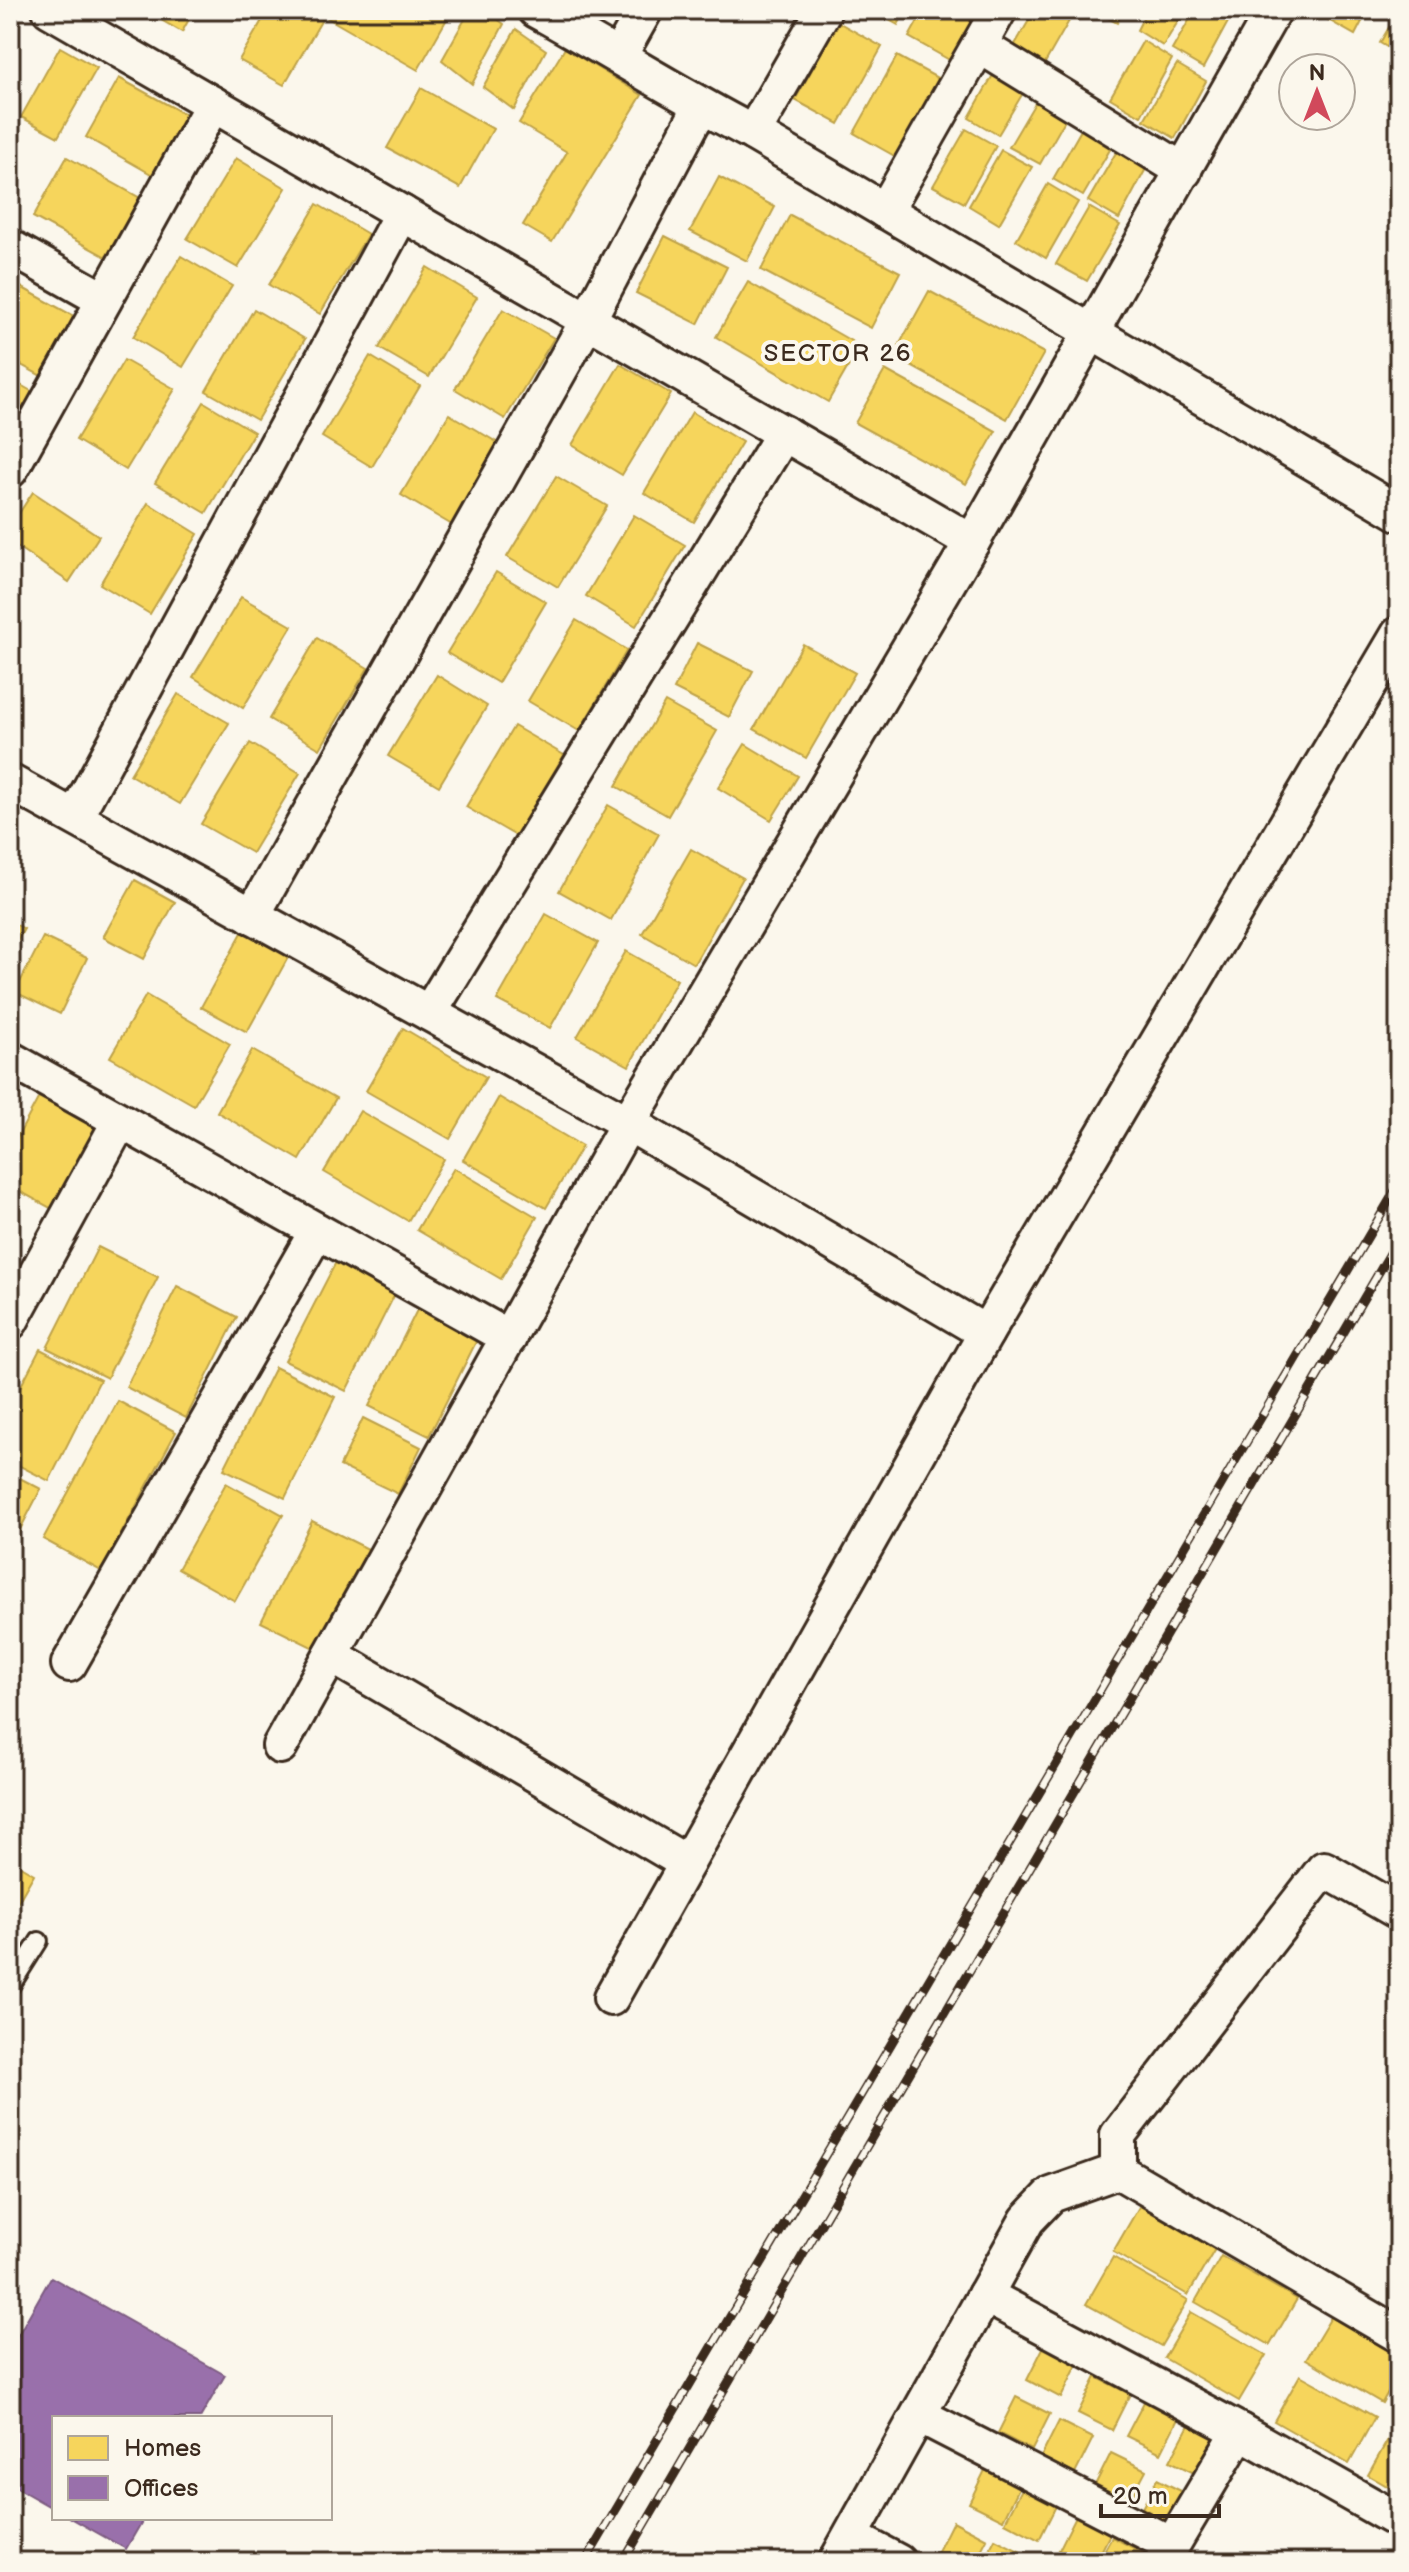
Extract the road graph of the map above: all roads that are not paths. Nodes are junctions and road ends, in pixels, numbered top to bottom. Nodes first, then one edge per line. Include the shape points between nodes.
1 (50, 10) edge
2 (536, 10) edge
3 (645, 10) edge
4 (824, 10) edge
5 (999, 10) edge
6 (1263, 14) edge
7 (980, 46) junction
8 (619, 56) junction
9 (213, 104) junction
10 (701, 106) junction
11 (753, 133) junction
12 (1184, 171) junction
13 (885, 211) junction
14 (402, 213) junction
15 (10, 247) edge
16 (104, 300) junction
17 (588, 320) junction
18 (1090, 333) junction
19 (784, 433) junction
20 (10, 470) edge
21 (1399, 513) edge
22 (972, 542) junction
23 (1399, 634) edge
24 (10, 782) edge
25 (75, 817) junction
26 (252, 916) junction
27 (429, 1013) junction
28 (10, 1059) edge
29 (120, 1121) junction
30 (628, 1123) junction
31 (317, 1231) junction
32 (10, 1322) edge
33 (986, 1333) junction
34 (509, 1338) junction
35 (331, 1655) junction
36 (69, 1664) dead end
37 (280, 1746) dead end
38 (687, 1863) junction
39 (1399, 1912) edge
40 (39, 1941) dead end
41 (10, 1987) edge
42 (611, 1998) dead end
43 (1118, 2171) junction
44 (985, 2295) junction
45 (1399, 2335) edge
46 (919, 2415) junction
47 (1240, 2431) junction
48 (1399, 2521) edge
49 (843, 2549) edge
50 (1167, 2553) edge
51 (898, 2562) edge

1 - 9 street
2 - 8 street
3 - 8 street
4 - 11 street
5 - 7 street
6 - 12 street
7 - 12 street
7 - 13 street
8 - 10 street
9 - 14 street
9 - 16 street
10 - 11 street
10 - 17 street
11 - 13 street
12 - 18 street
13 - 18 street
14 - 17 street
14 - 25 street
15 - 16 street
16 - 20 street
17 - 19 street
17 - 26 street
18 - 21 street
18 - 22 street
19 - 22 street
19 - 27 street
22 - 30 street
23 - 33 street
24 - 25 street
25 - 26 street
26 - 27 street
27 - 30 street
28 - 29 street
29 - 31 street
29 - 32 street
30 - 33 street
30 - 34 street
31 - 34 street
31 - 36 street
33 - 38 street
34 - 35 street
35 - 37 street
35 - 38 street
38 - 42 street
39 - 43 street via 1324,1869 1118,2135
40 - 41 lane
43 - 44 street via 1051,2195 1027,2220
43 - 45 street
44 - 46 street
44 - 47 street
46 - 49 street
46 - 50 street
47 - 48 street
47 - 50 street
49 - 51 street

